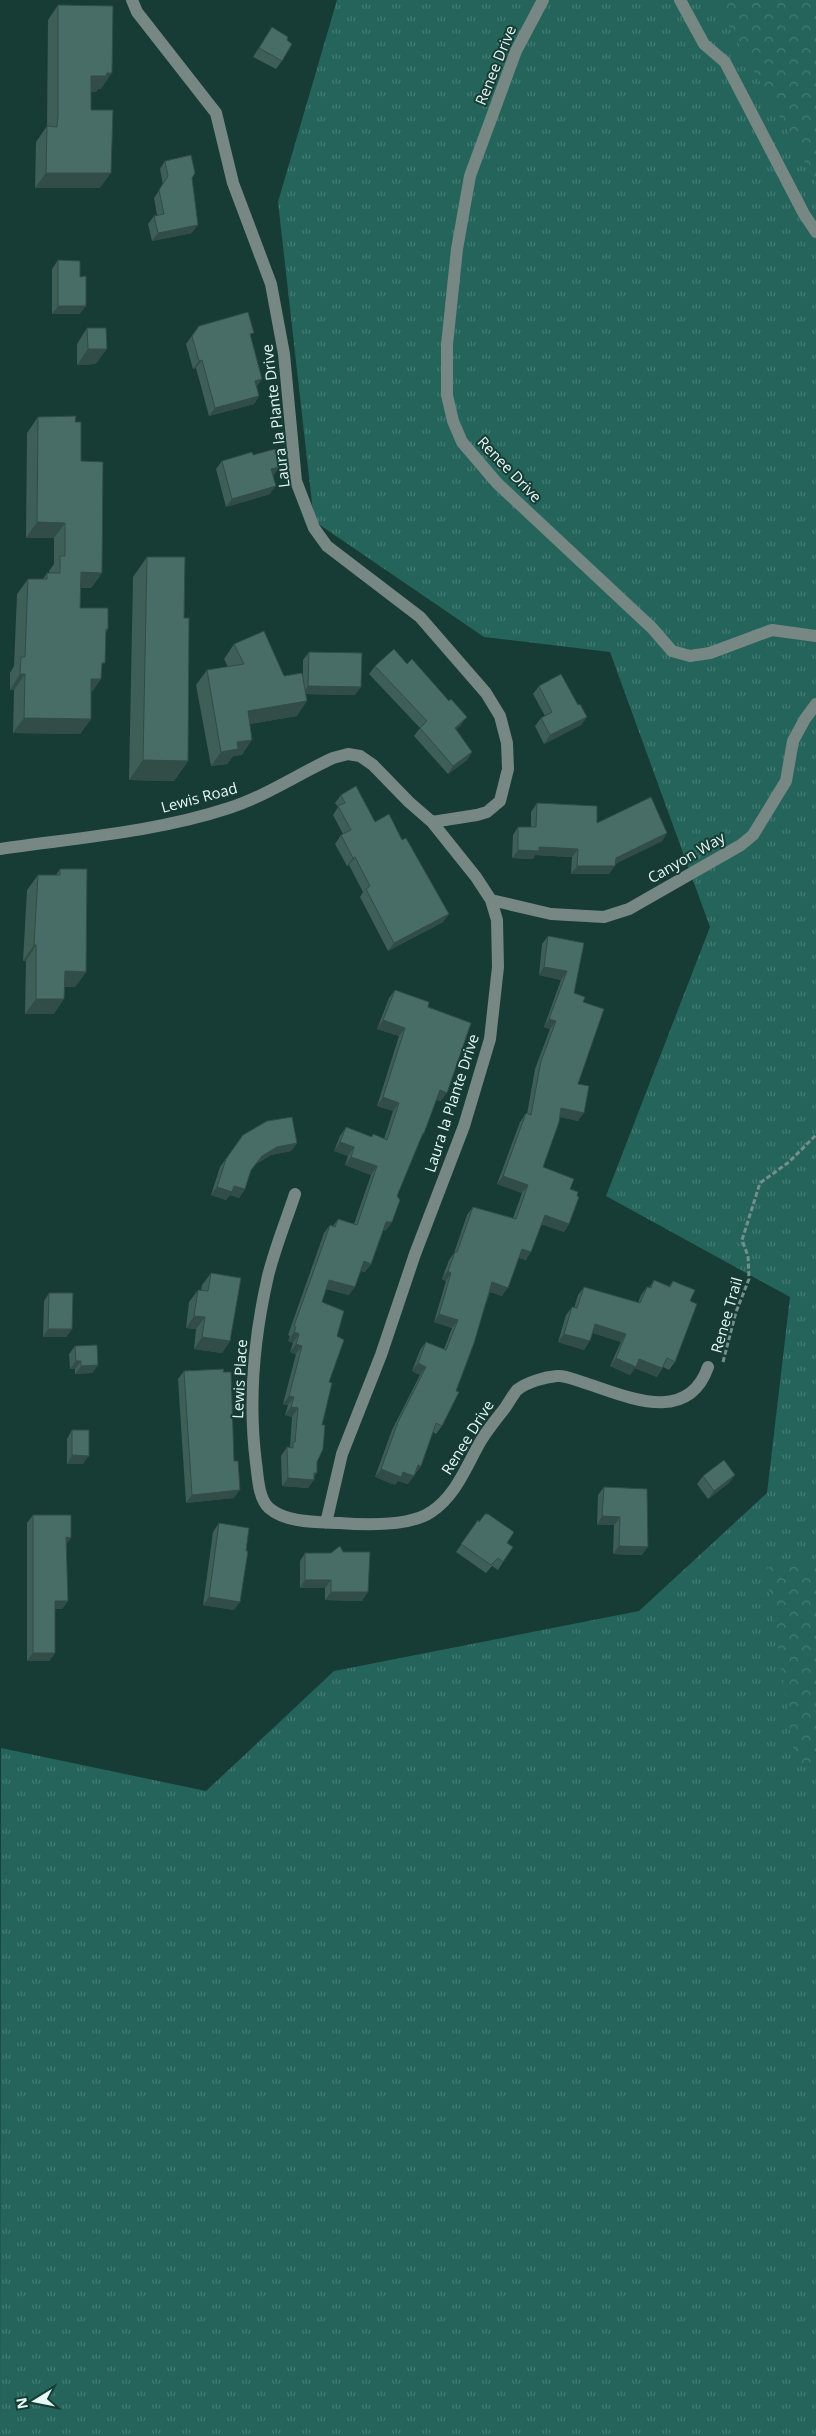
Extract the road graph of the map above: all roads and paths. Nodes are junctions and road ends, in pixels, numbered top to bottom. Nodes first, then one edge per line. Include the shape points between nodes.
1 (132, 0) edge
2 (543, 0) edge
3 (680, 0) edge
4 (816, 232) edge
5 (816, 636) edge
6 (816, 704) edge
7 (432, 822) junction
8 (0, 849) edge
9 (491, 900) junction
10 (816, 1135) edge
11 (295, 1194) dead end
12 (708, 1367) joint
13 (326, 1522) junction

1 - 7 street, Laura la Plante Drive via 137,12 216,113 234,183 272,284 284,354 296,481 314,528 327,546 420,617 486,693 500,716 507,743 508,769 500,801 477,816
2 - 5 street, Renee Drive via 516,52 470,176 457,249 447,345 447,395 453,422 462,442 497,483 652,628 672,651 690,656 710,652 772,630
3 - 4 street via 704,44 725,62
6 - 9 street, Canyon Way via 794,741 786,781 753,835 741,845 629,909 604,917 551,914
7 - 8 street, Lewis Road via 373,765 360,756 348,754 333,758 228,808 132,831
7 - 9 street, Laura la Plante Drive
9 - 13 street, Laura la Plante Drive via 496,920 498,967 490,1039 464,1126 342,1454
10 - 12 path, Renee Trail via 789,1162 760,1183 742,1240 750,1266 749,1279 736,1312 723,1364
11 - 13 street, Lewis Place via 269,1274 258,1327 253,1368 253,1436 259,1488 268,1507 296,1519
12 - 13 street, Renee Drive via 695,1390 683,1398 661,1404 560,1375 539,1380 518,1389 482,1439 446,1499 431,1512 414,1520 370,1525

